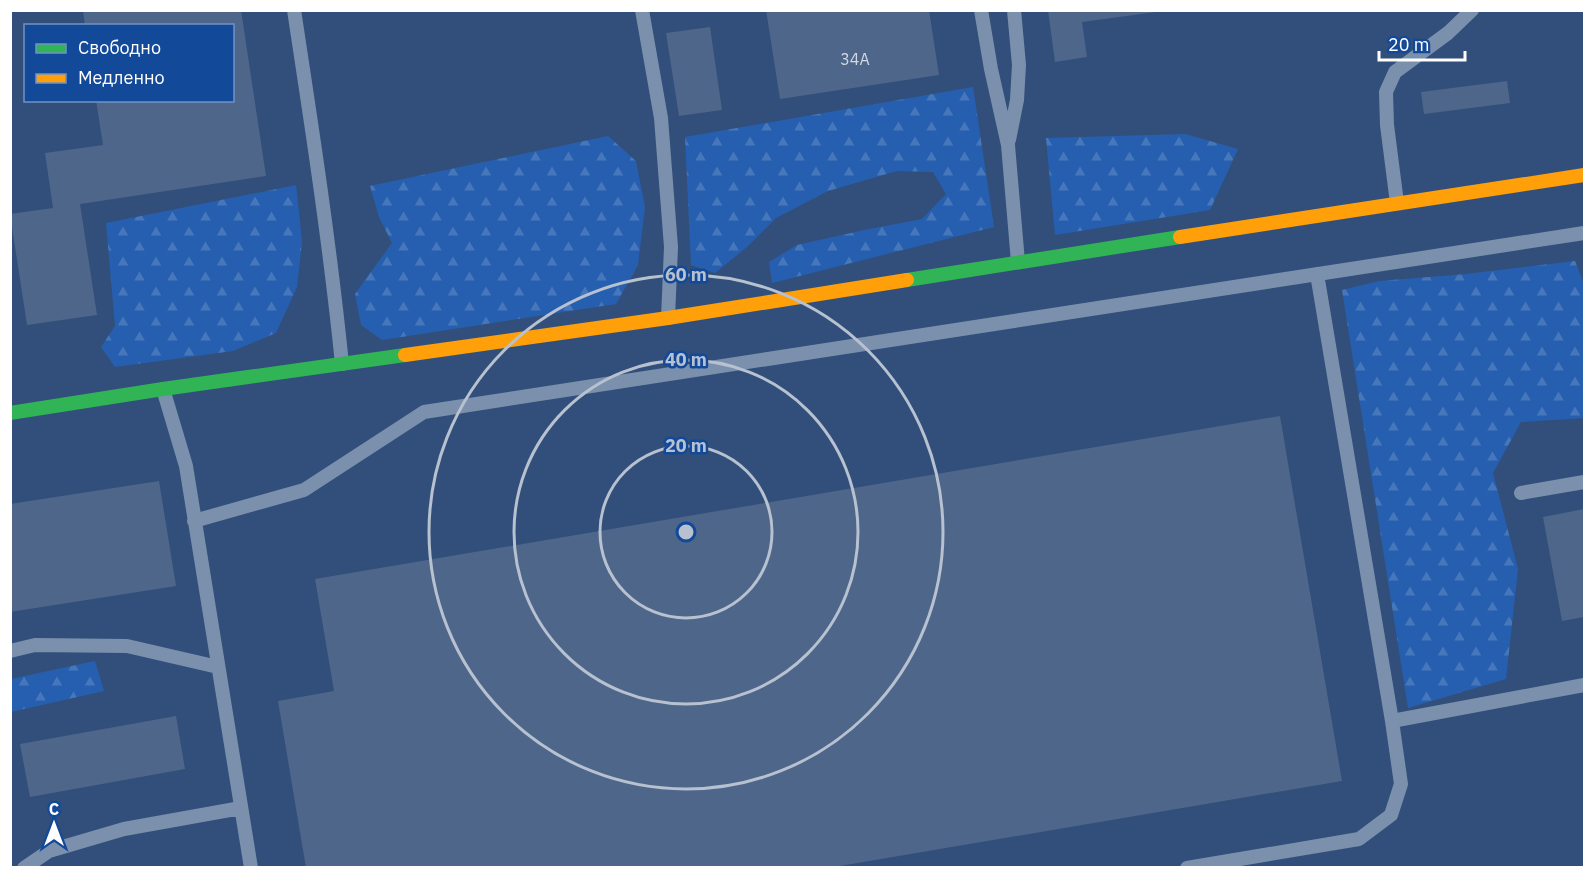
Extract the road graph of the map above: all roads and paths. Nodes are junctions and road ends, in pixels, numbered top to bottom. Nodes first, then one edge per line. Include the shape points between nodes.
1 (294, 10) edge
2 (642, 10) edge
3 (981, 10) edge
4 (1014, 10) edge
5 (1472, 10) edge
6 (1008, 145) junction
7 (1584, 175) edge
8 (1397, 203) junction
9 (1584, 233) edge
10 (1018, 262) junction
11 (1317, 274) junction
12 (668, 318) junction
13 (342, 364) junction
14 (163, 389) junction
15 (10, 413) edge
16 (1584, 482) edge
17 (1521, 493) dead end
18 (194, 521) junction
19 (10, 651) edge
20 (218, 667) junction
21 (1584, 685) edge
22 (1392, 721) junction
23 (241, 808) junction
24 (24, 867) edge
25 (250, 867) edge
26 (1187, 867) edge

1 - 13 lane
2 - 12 lane via 661,118 671,247
3 - 6 lane
4 - 6 lane via 1019,65
5 - 8 lane via 1395,72 1386,92
6 - 10 lane
7 - 8 street
8 - 10 street
9 - 11 lane
10 - 12 street
11 - 18 lane via 424,412 304,490
11 - 22 lane
12 - 13 street
13 - 14 street
14 - 15 street
14 - 18 lane via 186,466
16 - 17 lane
18 - 20 lane
19 - 20 lane via 35,645 127,646
20 - 23 lane
21 - 22 lane
22 - 26 lane via 1401,784 1391,815 1359,839
23 - 24 lane via 124,829 49,850
23 - 25 lane

